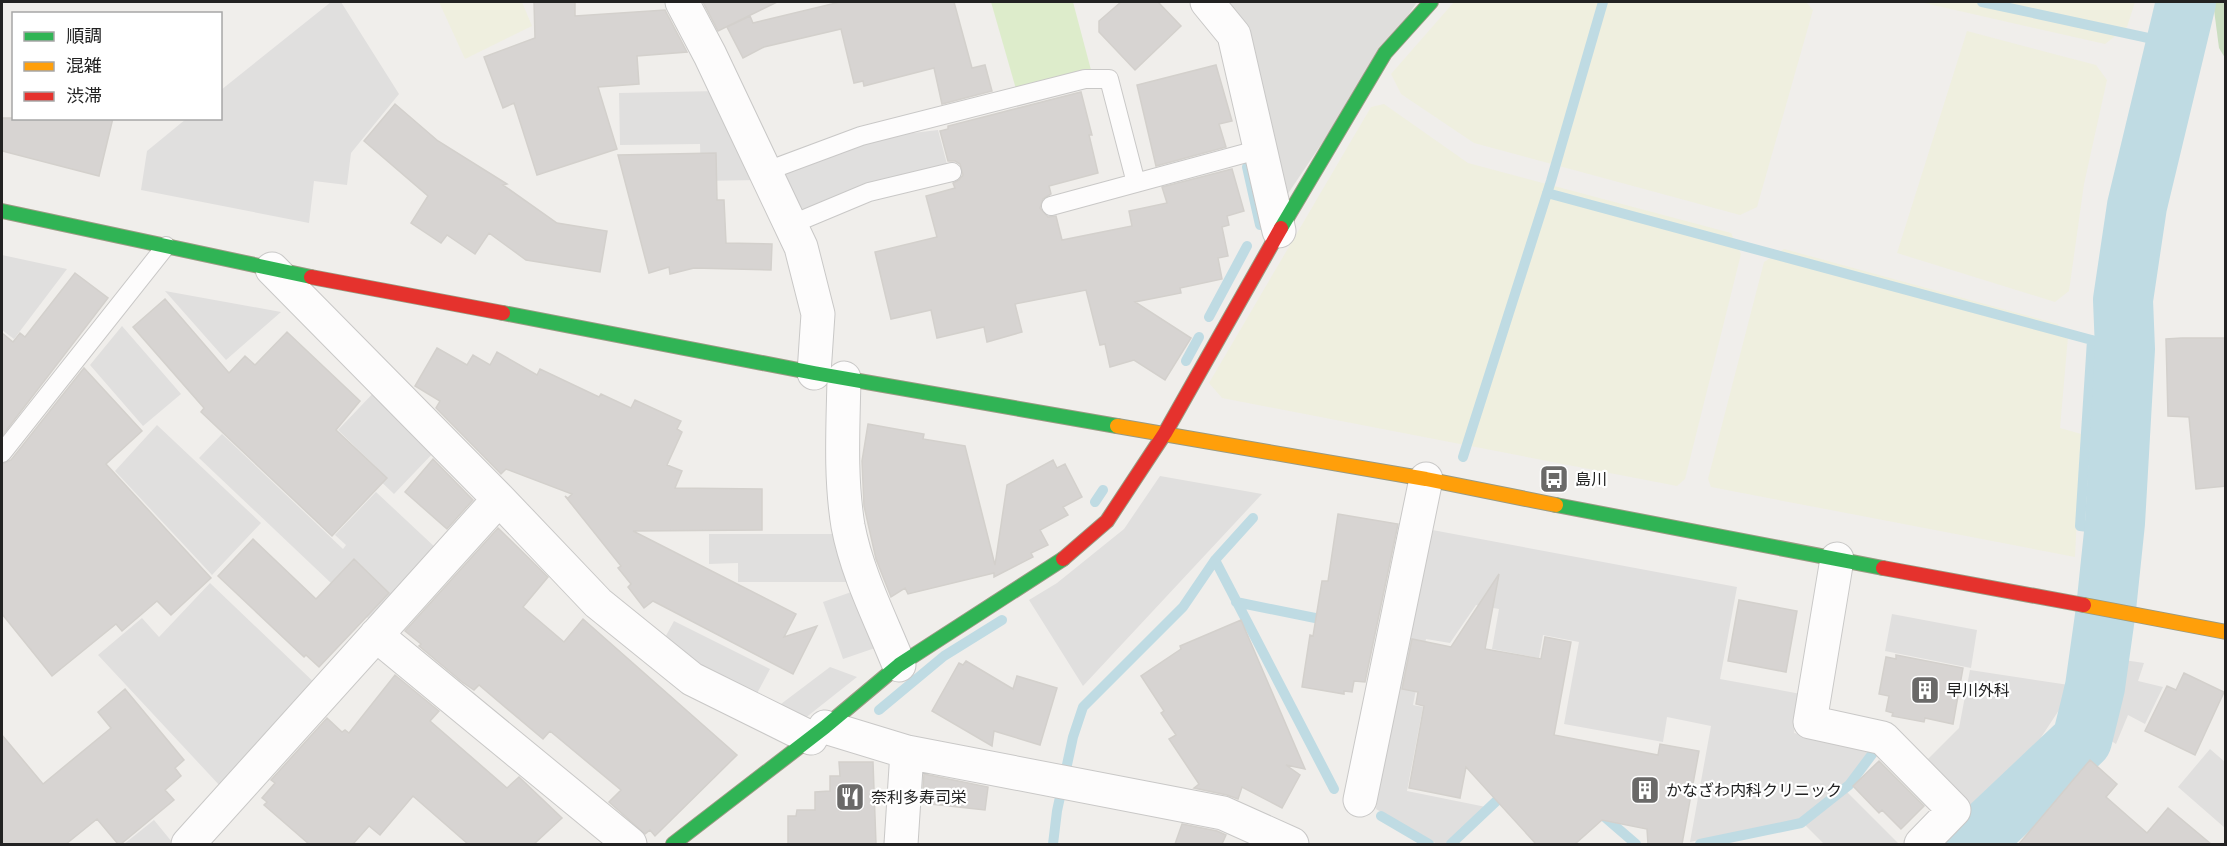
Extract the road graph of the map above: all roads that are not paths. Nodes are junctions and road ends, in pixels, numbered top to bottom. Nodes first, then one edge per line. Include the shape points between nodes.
1 (682, 2) edge
2 (1207, 2) edge
3 (1431, 2) edge
4 (1261, 149) junction
5 (764, 172) junction
6 (952, 172) dead end
7 (1136, 183) junction
8 (1051, 206) dead end
9 (2, 211) edge
10 (790, 225) junction
11 (1280, 231) junction
12 (166, 246) junction
13 (272, 268) junction
14 (829, 376) junction
15 (1165, 433) junction
16 (2, 453) edge
17 (1426, 479) junction
18 (499, 499) junction
19 (1837, 559) junction
20 (2226, 632) edge
21 (375, 635) junction
22 (899, 665) junction
23 (818, 733) junction
24 (907, 752) junction
25 (1360, 800) dead end
26 (188, 844) edge
27 (630, 844) edge
28 (673, 844) edge
29 (902, 844) edge
30 (1292, 844) edge
31 (1921, 844) edge

1 - 5 street
2 - 4 street via 1234,35
3 - 11 street via 1385,53
4 - 7 lane
4 - 11 street
5 - 7 lane via 861,136 1085,79 1109,79
5 - 10 street
6 - 10 lane via 868,192
7 - 8 lane
9 - 12 street
10 - 14 street via 801,247
11 - 15 street
12 - 13 street
12 - 16 lane
13 - 14 street
13 - 18 street
14 - 15 street
14 - 22 street via 848,528
15 - 17 street
15 - 22 street via 1107,521 1054,566
17 - 19 street
17 - 25 street
18 - 21 street
18 - 23 street via 598,603 692,679
19 - 20 street
19 - 31 street via 1810,722 1883,738 1954,810
21 - 26 street
21 - 27 street
22 - 23 street
23 - 24 street
23 - 28 street
24 - 29 street
24 - 30 street via 1222,813

